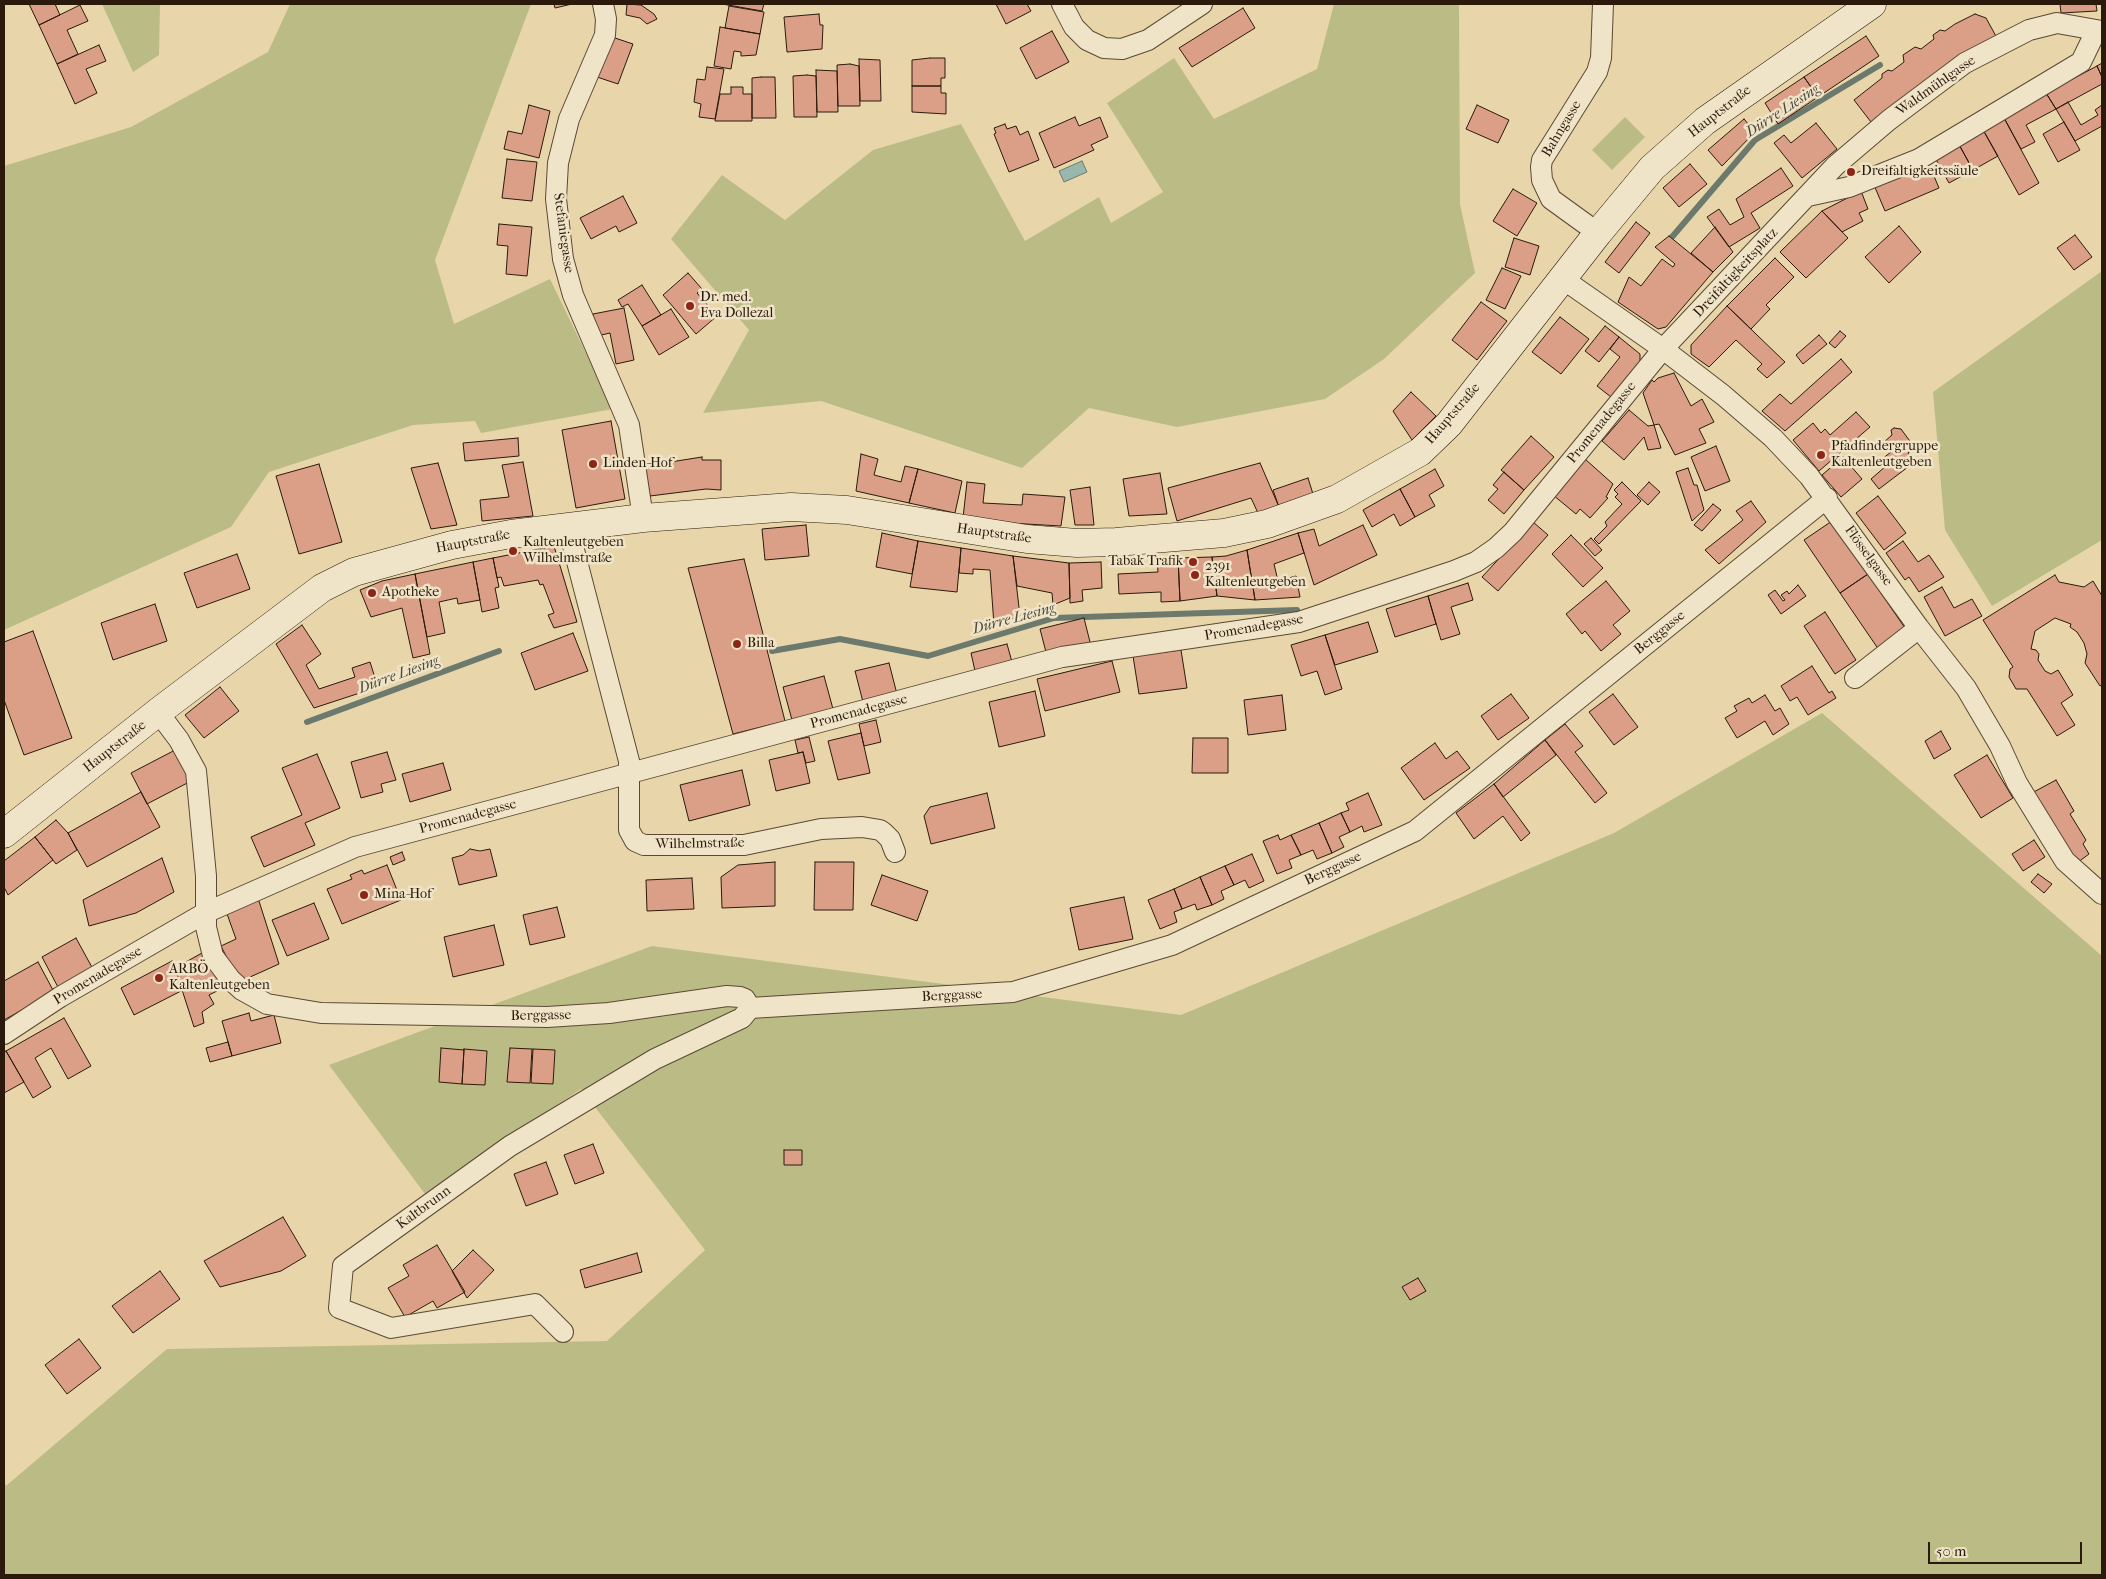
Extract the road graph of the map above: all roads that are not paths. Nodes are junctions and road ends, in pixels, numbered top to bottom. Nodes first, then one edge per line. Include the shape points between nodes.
1 (603, 4) edge
2 (1062, 4) edge
3 (1202, 4) edge
4 (1603, 4) edge
5 (1872, 4) edge
6 (2099, 31) edge
7 (1889, 120) joint
8 (1808, 196) junction
9 (1598, 233) junction
10 (1563, 279) junction
11 (1663, 349) junction
12 (1826, 498) junction
13 (643, 518) junction
14 (568, 527) junction
15 (1919, 628) junction
16 (1855, 678) dead end
17 (158, 712) junction
18 (629, 774) junction
19 (4, 834) edge
20 (895, 852) dead end
21 (2102, 894) edge
22 (205, 913) junction
23 (750, 1008) junction
24 (4, 1034) edge
25 (563, 1332) dead end

1 - 13 street, Stefaniegasse via 605,35 569,119 558,163 556,199 563,259 573,295 629,426
2 - 3 street via 1074,27 1087,40 1104,48 1122,49 1148,40
4 - 9 street, Bahngasse via 1601,58 1597,72 1542,160 1541,167 1542,180 1551,199
5 - 9 main road, Hauptstraße via 1705,120 1652,168
6 - 7 street, Waldmühlgasse via 2057,23 2029,30 1965,63
6 - 8 street, Waldmühlgasse via 2081,62 1919,159 1849,187
7 - 8 street, Dreifaltigkeitsplatz via 1835,166
8 - 11 street, Dreifaltigkeitsplatz
9 - 10 main road, Hauptstraße
10 - 11 street, Flösselgasse
10 - 13 main road, Hauptstraße via 1449,424 1420,452 1337,499 1267,524 1190,538 1077,543 986,534 819,507 757,508
11 - 12 street, Flösselgasse via 1773,438
11 - 18 street, Promenadegasse via 1513,532 1476,562 1454,572 1299,622 1062,658
12 - 15 street, Flösselgasse
12 - 23 street, Berggasse via 1415,831 1172,945 1013,992
13 - 14 main road, Hauptstraße
14 - 17 main road, Hauptstraße via 452,545 354,572 296,606
14 - 18 street, Wilhelmstraße via 629,761
15 - 16 street
15 - 21 street, Flösselgasse via 1966,688 2000,746 2017,783 2065,861
17 - 19 main road, Hauptstraße
17 - 22 street, Berggasse via 196,770 206,876
18 - 20 street, Wilhelmstraße via 629,830 635,841 644,845 744,844 821,830 862,827 884,832
18 - 22 street, Promenadegasse via 355,847
22 - 23 street, Berggasse via 213,956 231,980 254,997 281,1008 321,1013 547,1016 609,1013 735,996 745,999
22 - 24 street, Promenadegasse via 60,997
23 - 25 street, Kaltbrunn via 742,1018 654,1059 510,1146 343,1266 339,1308 391,1328 536,1304

